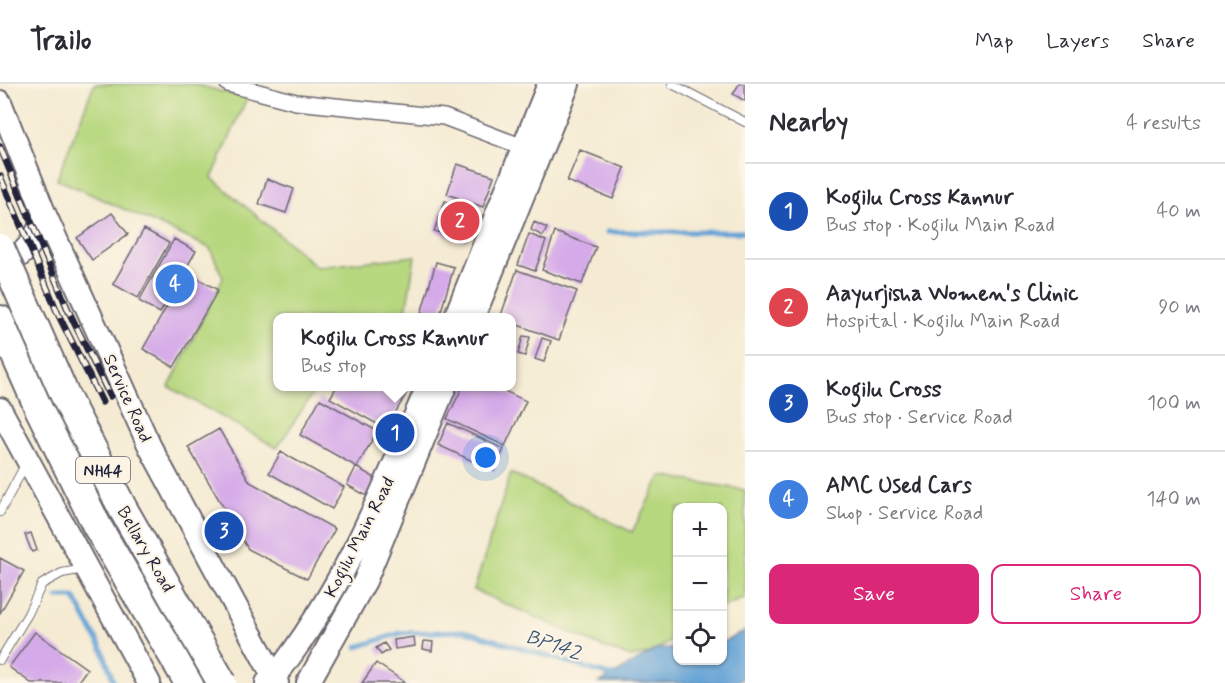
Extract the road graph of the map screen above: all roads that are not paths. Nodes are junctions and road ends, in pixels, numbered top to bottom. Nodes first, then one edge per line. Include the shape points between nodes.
1 (228, 84) edge
2 (549, 84) edge
3 (568, 84) edge
4 (672, 84) edge
5 (0, 102) edge
6 (745, 122) edge
7 (542, 125) junction
8 (523, 147) junction
9 (45, 216) junction
10 (0, 248) edge
11 (0, 268) edge
12 (457, 313) edge
13 (475, 313) edge
14 (0, 320) edge
15 (426, 391) edge
16 (443, 391) edge
17 (0, 409) edge
18 (27, 461) junction
19 (0, 512) edge
20 (86, 568) junction
21 (343, 574) junction
22 (365, 581) junction
23 (0, 660) edge
24 (148, 681) edge
25 (272, 682) edge
26 (189, 683) edge
27 (222, 683) edge
28 (308, 683) edge

1 - 8 street via 296,102 444,117
2 - 7 main road
3 - 7 main road
4 - 6 lane
5 - 9 main road, Service Road
7 - 8 main road
7 - 13 main road
8 - 12 main road
9 - 11 main road via 26,252
9 - 25 main road, Service Road via 150,447
10 - 27 highway, Bellary Road / NH44, bridge via 71,408 123,509
14 - 26 highway, Bellary Road / NH44 via 97,526
15 - 21 main road, Kogilu Main Road
16 - 22 main road, Kogilu Main Road
17 - 18 main road
18 - 19 lane
18 - 20 main road
20 - 23 lane via 62,573 42,584
20 - 24 main road
21 - 22 main road
21 - 25 main road, Kogilu Main Road via 307,636
22 - 28 main road, Kogilu Main Road

